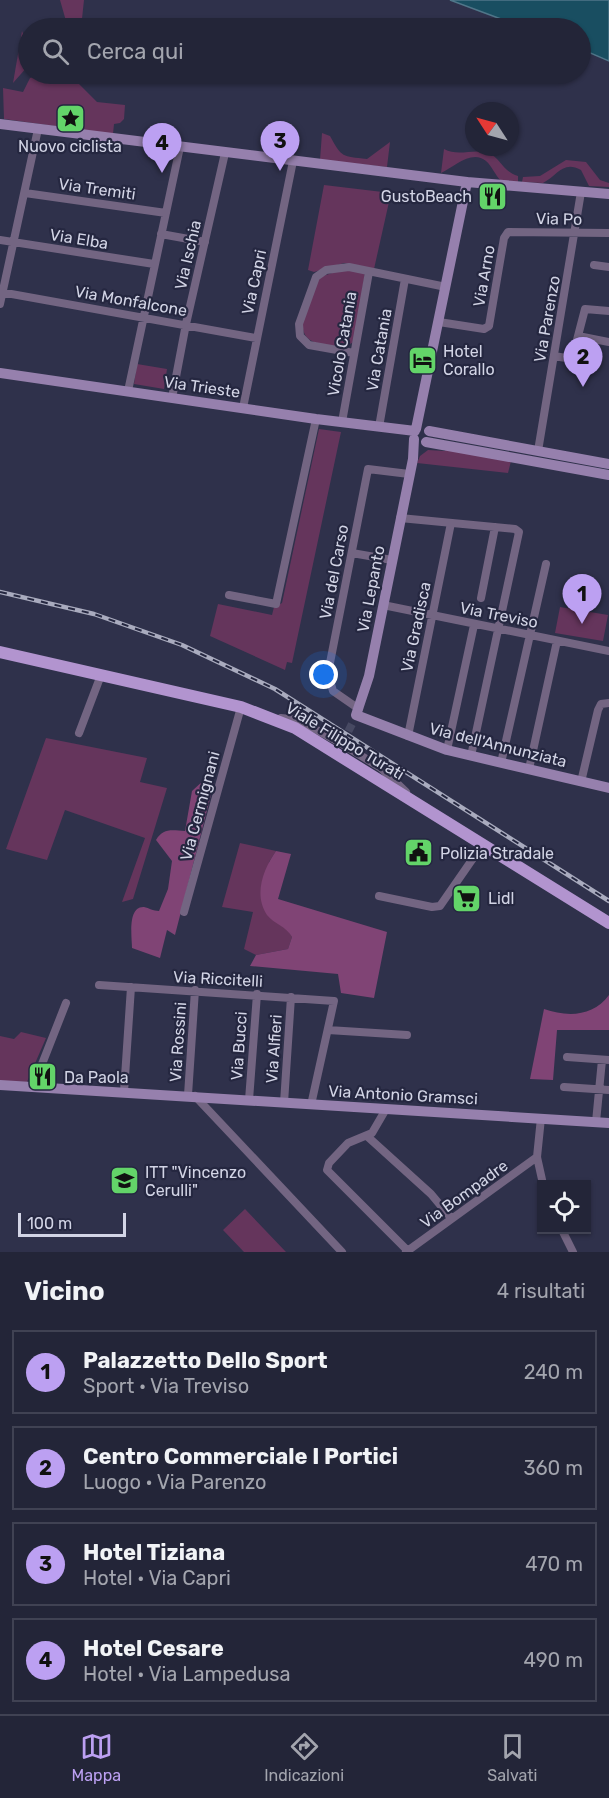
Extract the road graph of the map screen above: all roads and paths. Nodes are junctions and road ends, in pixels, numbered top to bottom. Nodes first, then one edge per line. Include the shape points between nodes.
1 (0, 124) edge
2 (38, 129) junction
3 (180, 147) junction
4 (225, 153) junction
5 (292, 161) junction
6 (467, 182) junction
7 (581, 192) junction
8 (25, 193) junction
9 (609, 194) edge
10 (166, 213) junction
11 (508, 232) joint
12 (576, 232) junction
13 (609, 233) edge
14 (161, 234) junction
15 (0, 240) edge
16 (205, 242) junction
17 (13, 243) junction
18 (154, 264) junction
19 (594, 265) dead end
20 (609, 267) edge
21 (369, 272) junction
22 (405, 279) junction
23 (446, 287) junction
24 (1, 293) edge
25 (0, 304) edge
26 (609, 311) edge
27 (143, 317) junction
28 (439, 322) junction
29 (186, 324) junction
30 (578, 336) junction
31 (256, 338) junction
32 (609, 342) edge
33 (354, 353) junction
34 (554, 356) junction
35 (0, 374) edge
36 (128, 391) junction
37 (172, 398) junction
38 (243, 408) junction
39 (316, 419) junction
40 (342, 422) junction
41 (379, 427) junction
42 (420, 435) junction
43 (538, 451) junction
44 (609, 464) edge
45 (409, 474) junction
46 (609, 475) edge
47 (400, 518) junction
48 (451, 523) junction
49 (495, 527) junction
50 (352, 554) junction
51 (392, 560) junction
52 (546, 564) dead end
53 (230, 595) dead end
54 (481, 598) dead end
55 (383, 605) junction
56 (433, 615) junction
57 (474, 625) junction
58 (498, 630) junction
59 (530, 636) junction
60 (557, 641) junction
61 (609, 651) edge
62 (0, 652) edge
63 (101, 675) junction
64 (609, 703) edge
65 (242, 706) junction
66 (357, 712) junction
67 (274, 718) junction
68 (79, 734) dead end
69 (408, 736) junction
70 (447, 750) junction
71 (471, 756) junction
72 (501, 763) junction
73 (529, 769) junction
74 (581, 782) junction
75 (609, 788) edge
76 (414, 800) junction
77 (483, 844) junction
78 (379, 896) dead end
79 (184, 912) dead end
80 (609, 922) edge
81 (99, 985) dead end
82 (131, 987) junction
83 (195, 990) junction
84 (257, 994) junction
85 (291, 997) junction
86 (66, 1003) dead end
87 (328, 1030) junction
88 (407, 1035) dead end
89 (567, 1057) dead end
90 (606, 1060) edge
91 (0, 1085) edge
92 (33, 1087) junction
93 (564, 1087) dead end
94 (605, 1089) edge
95 (124, 1092) junction
96 (191, 1096) junction
97 (249, 1100) junction
98 (284, 1103) junction
99 (311, 1105) junction
100 (386, 1109) junction
101 (541, 1118) junction
102 (596, 1122) junction
103 (609, 1123) edge
104 (368, 1137) junction
105 (537, 1157) junction
106 (542, 1180) edge
107 (451, 1218) junction
108 (564, 1234) edge
109 (407, 1251) edge
110 (342, 1252) edge
111 (573, 1252) edge

1 - 2 street
2 - 3 street
2 - 8 street
3 - 4 street
3 - 10 street
4 - 5 street
4 - 16 street, Via Ischia
5 - 6 street
5 - 31 street, Via Capri
6 - 7 street
6 - 23 street, Via Lepanto
7 - 9 street
7 - 12 street, Via Parenzo
8 - 10 street, Via Tremiti
8 - 17 street
10 - 14 street
11 - 12 street, Via Po
11 - 28 street, Via Arno via 489,326 484,329
12 - 13 street, Via Po
12 - 34 street, Via Parenzo
14 - 16 street
14 - 18 street
15 - 17 street, Via Elba
16 - 29 street, Via Ischia
17 - 18 street, Via Elba
17 - 24 street
18 - 27 street
19 - 20 street
21 - 22 street
21 - 33 street, Vicolo Catania
21 - 33 street via 349,267 326,270 316,277 298,324 300,336 309,345
22 - 23 street
22 - 41 street, Via Catania
23 - 28 street, Via Lepanto
24 - 25 street
24 - 27 street, Via Monfalcone
26 - 30 street via 583,311
27 - 29 street, Via Monfalcone
27 - 36 street
28 - 42 street, Via Lepanto via 420,415
29 - 31 street, Via Monfalcone
29 - 37 street, Via Ischia
30 - 32 street
30 - 34 street via 572,359
31 - 38 street, Via Capri
33 - 40 street, Vicolo Catania
34 - 43 street, Via Parenzo
35 - 36 street, Via Trieste
36 - 37 street, Via Trieste
37 - 38 street, Via Trieste
38 - 39 street, Via Trieste
39 - 40 street, Via Trieste
39 - 53 street via 276,604
40 - 41 street, Via Trieste
41 - 42 street, Via Trieste
42 - 43 street
42 - 45 street, Via Lepanto
42 - 46 street
43 - 44 street
45 - 47 street, Via Lepanto
45 - 50 street, Via del Carso via 368,469
47 - 48 street
47 - 51 street, Via Lepanto
48 - 49 street
48 - 56 street, Via Gradisca
49 - 54 street
49 - 58 street via 519,532
50 - 51 street
50 - 66 street, Via del Carso via 328,673 333,692
51 - 55 street, Via Lepanto
52 - 59 street
55 - 56 street, Via Treviso
55 - 66 street, Via Lepanto
56 - 57 street, Via Treviso
56 - 69 street, Via Gradisca
57 - 58 street, Via Treviso
57 - 70 street
58 - 59 street, Via Treviso
58 - 71 street
59 - 60 street, Via Treviso
59 - 72 street
60 - 61 street, Via Treviso
60 - 73 street
62 - 63 main road, Viale Filippo Turati
63 - 65 main road, Viale Filippo Turati
63 - 68 street
64 - 74 street via 601,704 597,710
65 - 67 main road, Viale Filippo Turati
65 - 79 street, Via Cermignani
66 - 69 street, Via dell'Annunziata
67 - 76 main road, Viale Filippo Turati
67 - 76 street via 299,720 343,743 381,768
69 - 70 street, Via dell'Annunziata
70 - 71 street, Via dell'Annunziata
71 - 72 street, Via dell'Annunziata
72 - 73 street, Via dell'Annunziata
73 - 74 street, Via dell'Annunziata
74 - 75 street, Via dell'Annunziata
76 - 77 main road, Viale Filippo Turati
77 - 78 street via 440,906
77 - 80 main road, Viale Filippo Turati
81 - 82 street, Via Riccitelli
82 - 83 street, Via Riccitelli
82 - 95 street
83 - 84 street, Via Riccitelli
83 - 96 street, Via Rossini
84 - 85 street, Via Riccitelli
84 - 97 street, Via Bucci
85 - 87 street, Via Riccitelli via 334,1001
85 - 98 street, Via Alfieri
86 - 92 street
87 - 88 street
87 - 99 street
89 - 90 street
90 - 94 street
91 - 92 street, Via Antonio Gramsci
92 - 95 street, Via Antonio Gramsci
93 - 94 street
94 - 102 street
95 - 96 street, Via Antonio Gramsci
96 - 97 street, Via Antonio Gramsci
96 - 110 street
97 - 98 street, Via Antonio Gramsci
98 - 99 street, Via Antonio Gramsci
99 - 100 street, Via Antonio Gramsci
100 - 101 street, Via Antonio Gramsci
100 - 104 street
101 - 102 street, Via Antonio Gramsci
101 - 105 street
102 - 103 street, Via Antonio Gramsci
104 - 107 street via 431,1194
104 - 109 street via 348,1143 327,1170
105 - 106 street
105 - 107 street, Via Bompadre
107 - 109 street, Via Bompadre
108 - 111 street

